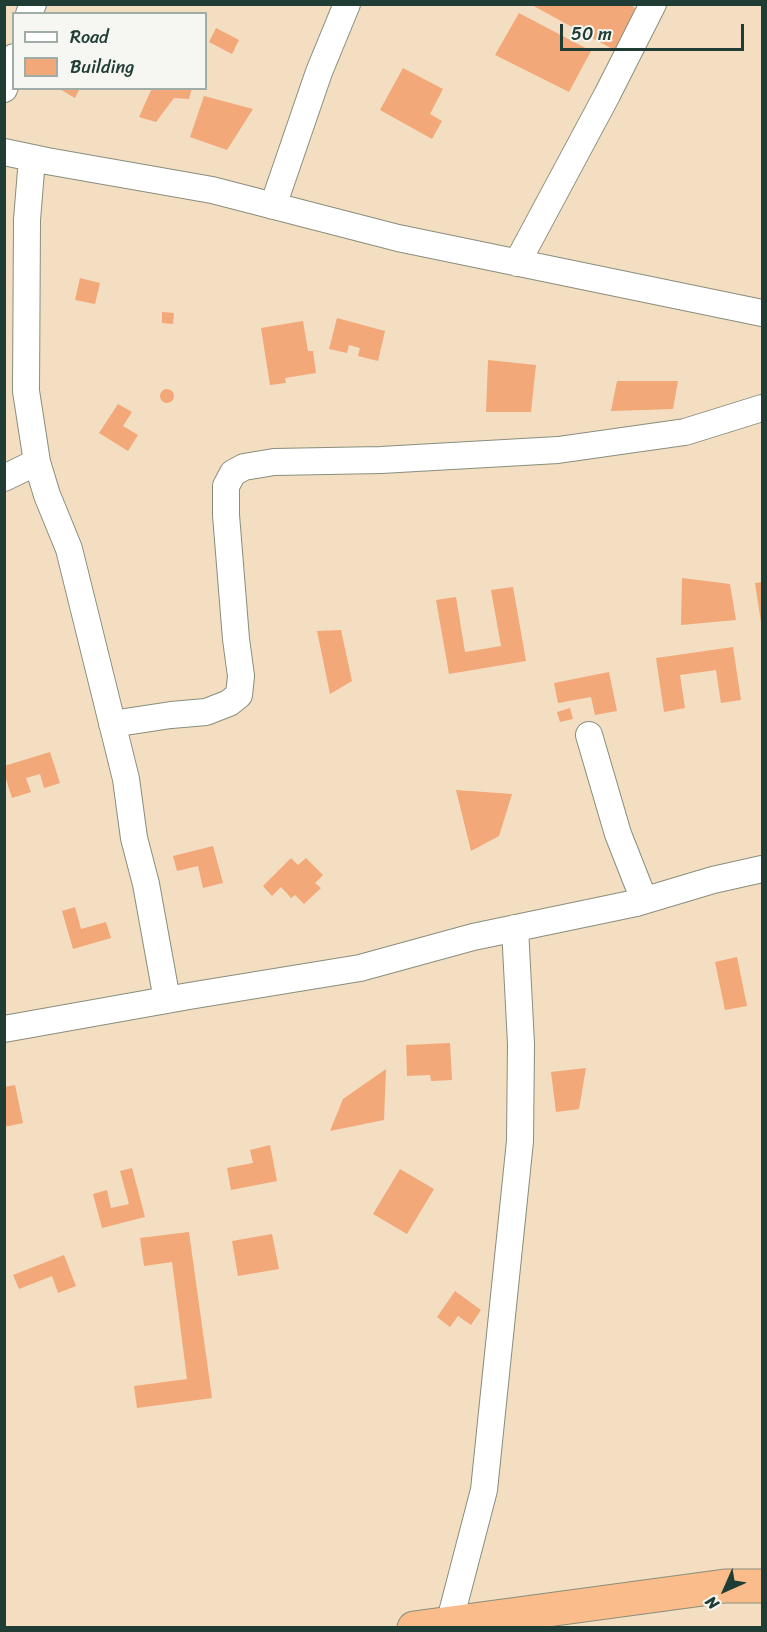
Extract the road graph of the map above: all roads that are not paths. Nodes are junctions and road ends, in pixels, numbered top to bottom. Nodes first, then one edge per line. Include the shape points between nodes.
1 (347, 4) edge
2 (653, 4) edge
3 (12, 63) edge
4 (4, 89) edge
5 (4, 152) edge
6 (32, 158) junction
7 (273, 206) junction
8 (517, 262) junction
9 (762, 314) edge
10 (762, 408) edge
11 (37, 462) junction
12 (4, 478) edge
13 (112, 724) junction
14 (589, 735) dead end
15 (762, 869) edge
16 (644, 900) junction
17 (515, 928) junction
18 (166, 1000) junction
19 (4, 1029) edge
20 (762, 1586) edge
21 (449, 1623) junction
22 (414, 1628) edge

1 - 7 street
2 - 8 street
3 - 4 street
5 - 6 street
6 - 7 street via 212,190
6 - 11 street via 27,220 26,391
7 - 8 street via 398,238
8 - 9 street
10 - 13 street via 685,432 558,450 274,462 244,467 233,473 226,486 241,676 239,695 206,712
11 - 12 street
11 - 13 street via 69,549
13 - 18 street via 126,778
14 - 16 street via 618,834
15 - 16 street
16 - 17 street
17 - 18 street via 360,969
17 - 21 street via 520,1141 484,1491
18 - 19 street
20 - 21 highway via 725,1586
21 - 22 highway

